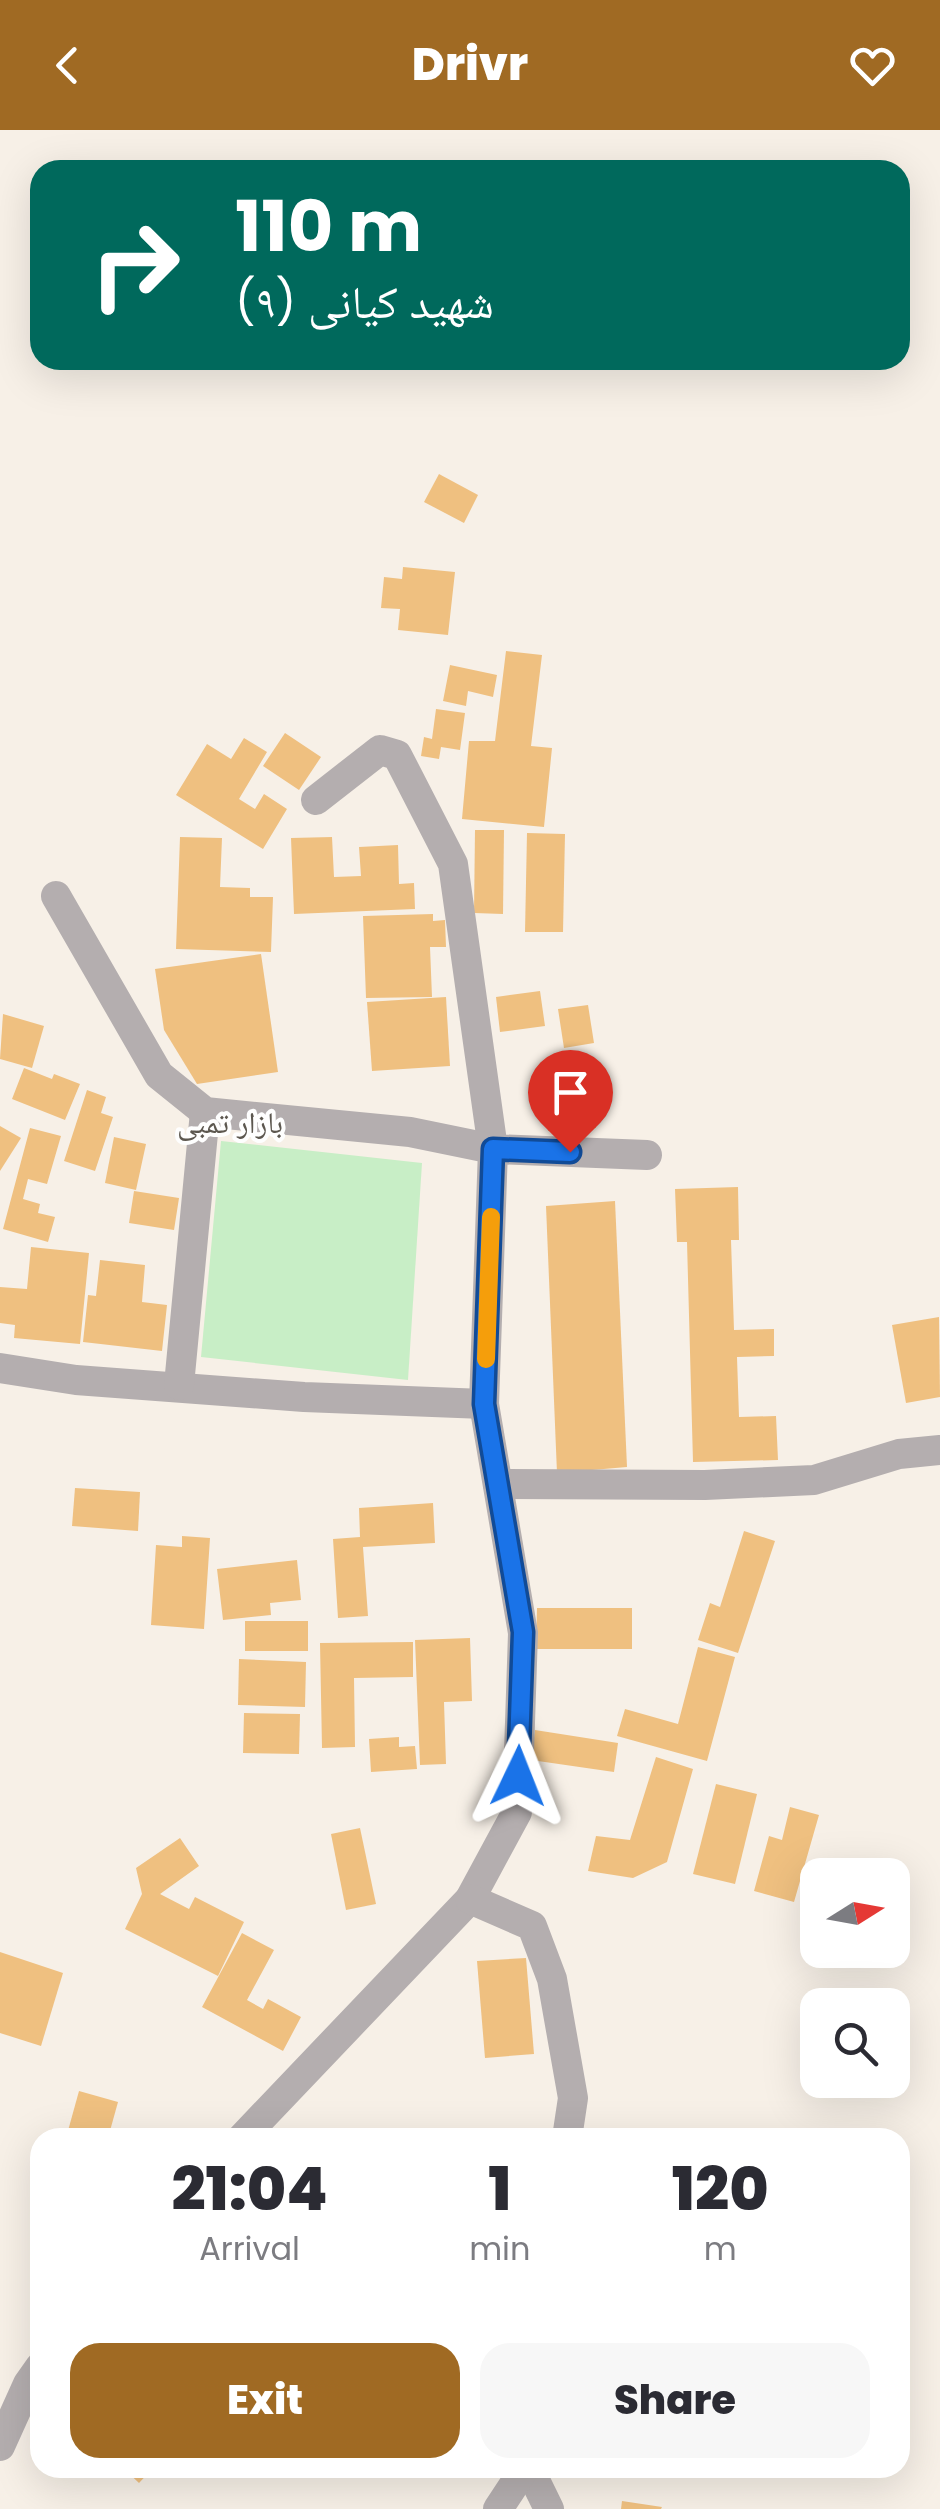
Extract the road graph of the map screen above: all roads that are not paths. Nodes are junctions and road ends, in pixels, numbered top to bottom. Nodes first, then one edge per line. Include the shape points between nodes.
1 (316, 800) dead end
2 (56, 896) dead end
3 (205, 1112) junction
4 (493, 1149) junction
5 (647, 1155) dead end
6 (0, 1368) edge
7 (178, 1385) junction
8 (484, 1404) junction
9 (940, 1450) edge
10 (498, 1484) junction
11 (470, 1898) junction
12 (263, 2128) edge
13 (569, 2128) edge
14 (30, 2381) edge
15 (0, 2446) edge
16 (520, 2478) edge
17 (532, 2478) edge
18 (498, 2509) edge
19 (549, 2509) edge

1 - 4 street via 380,750 398,755 453,864
2 - 3 street via 160,1076
3 - 4 street via 410,1132
3 - 7 street
4 - 5 street
4 - 8 street
6 - 7 street
7 - 8 street
8 - 10 street
9 - 10 street via 899,1454 814,1480
10 - 11 street via 523,1632 517,1812
11 - 12 street
11 - 13 street via 532,1926 552,1979 573,2098
14 - 15 street
16 - 18 street
17 - 19 street

